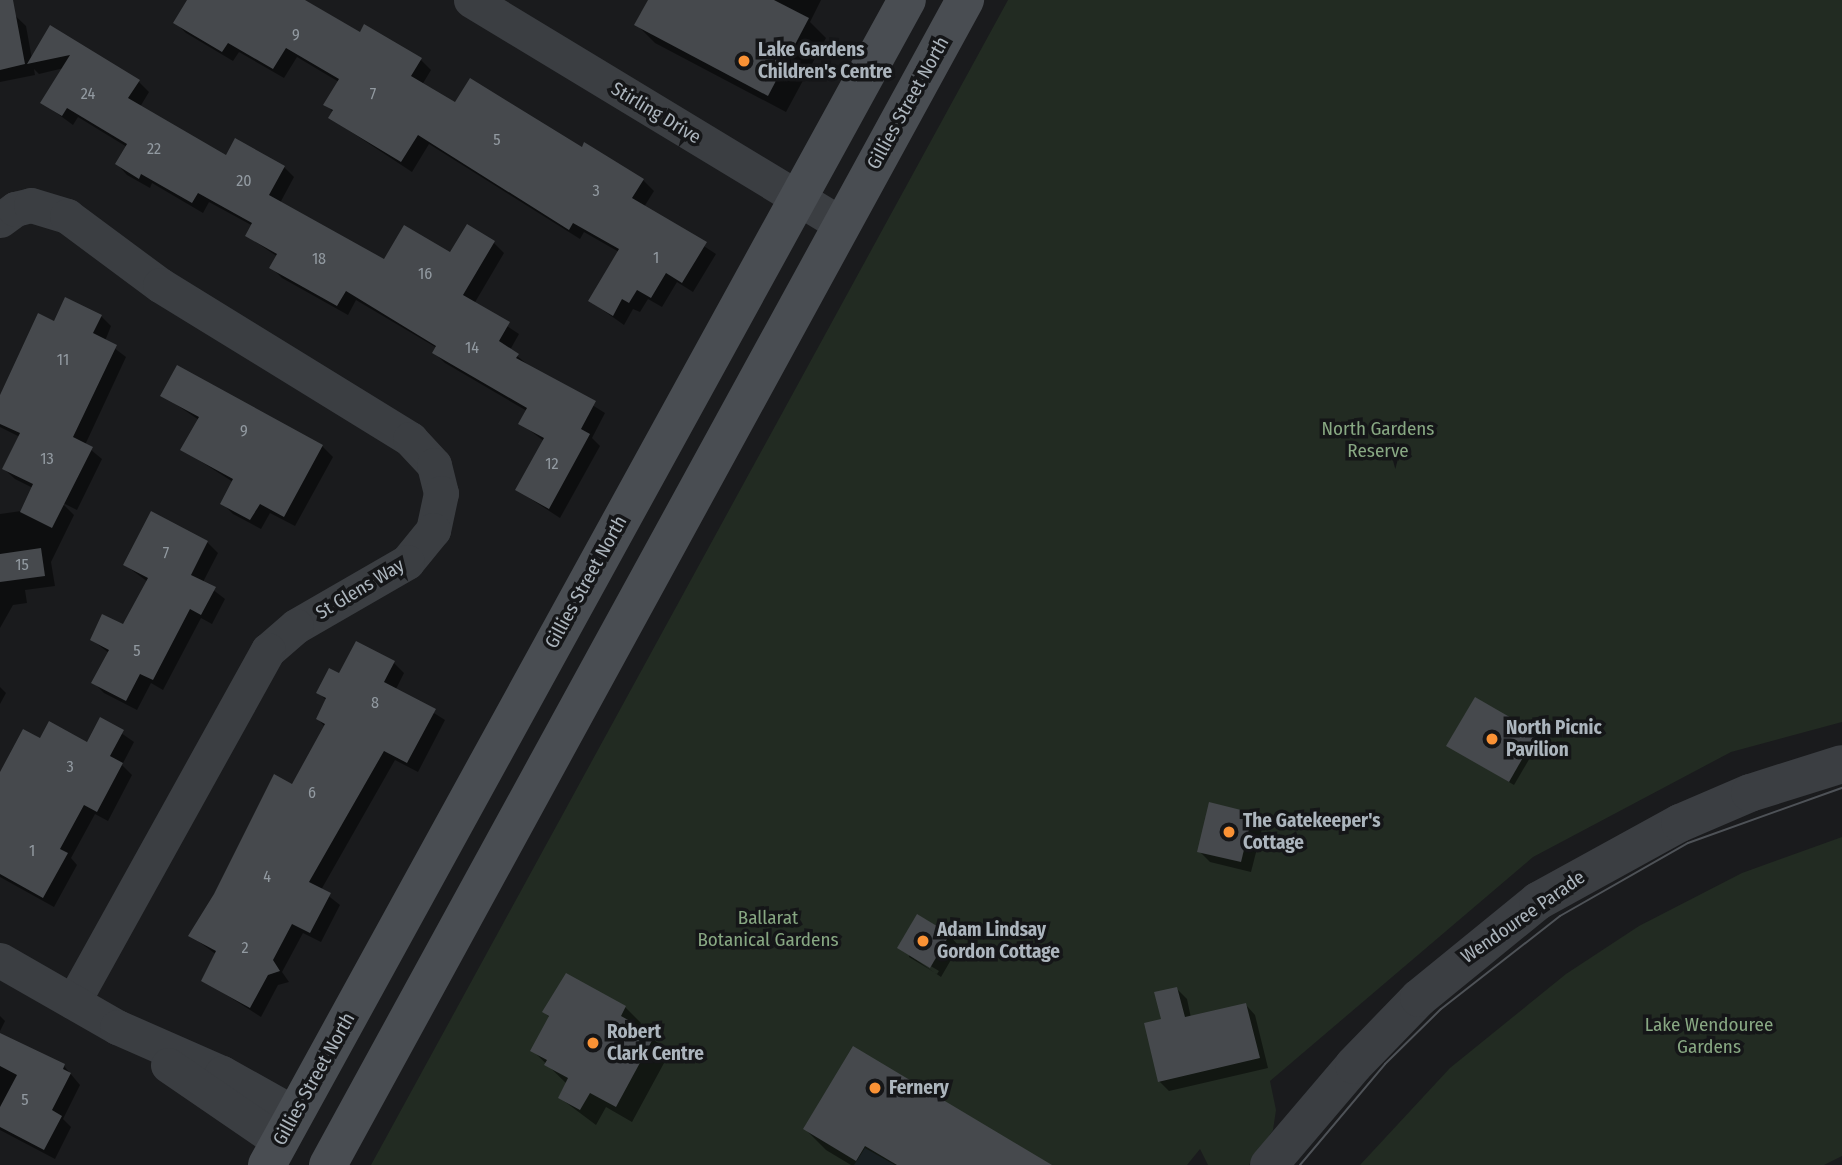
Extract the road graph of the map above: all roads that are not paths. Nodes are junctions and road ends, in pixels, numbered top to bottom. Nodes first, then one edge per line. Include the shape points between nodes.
1 (906, 0) edge
2 (965, 0) edge
3 (474, 1) edge
4 (797, 198) junction
5 (0, 220) edge
6 (842, 225) junction
7 (1842, 764) edge
8 (0, 960) edge
9 (73, 1002) junction
10 (280, 1140) edge
11 (331, 1160) edge
12 (1269, 1165) edge

1 - 4 main road, Gillies Street North
2 - 6 main road, Gillies Street North
3 - 4 street, Stirling Drive
4 - 6 street, Stirling Drive
4 - 10 main road, Gillies Street North
5 - 9 street, St Glens Way via 31,205 67,216 160,285 400,432 429,456 441,493 433,530 407,562 296,626 268,650
6 - 11 main road, Gillies Street North
7 - 12 street, Wendouree Parade via 1750,793 1680,823 1538,901 1419,998 1354,1065
8 - 9 street
9 - 10 street via 117,1027
10 - 11 main road

